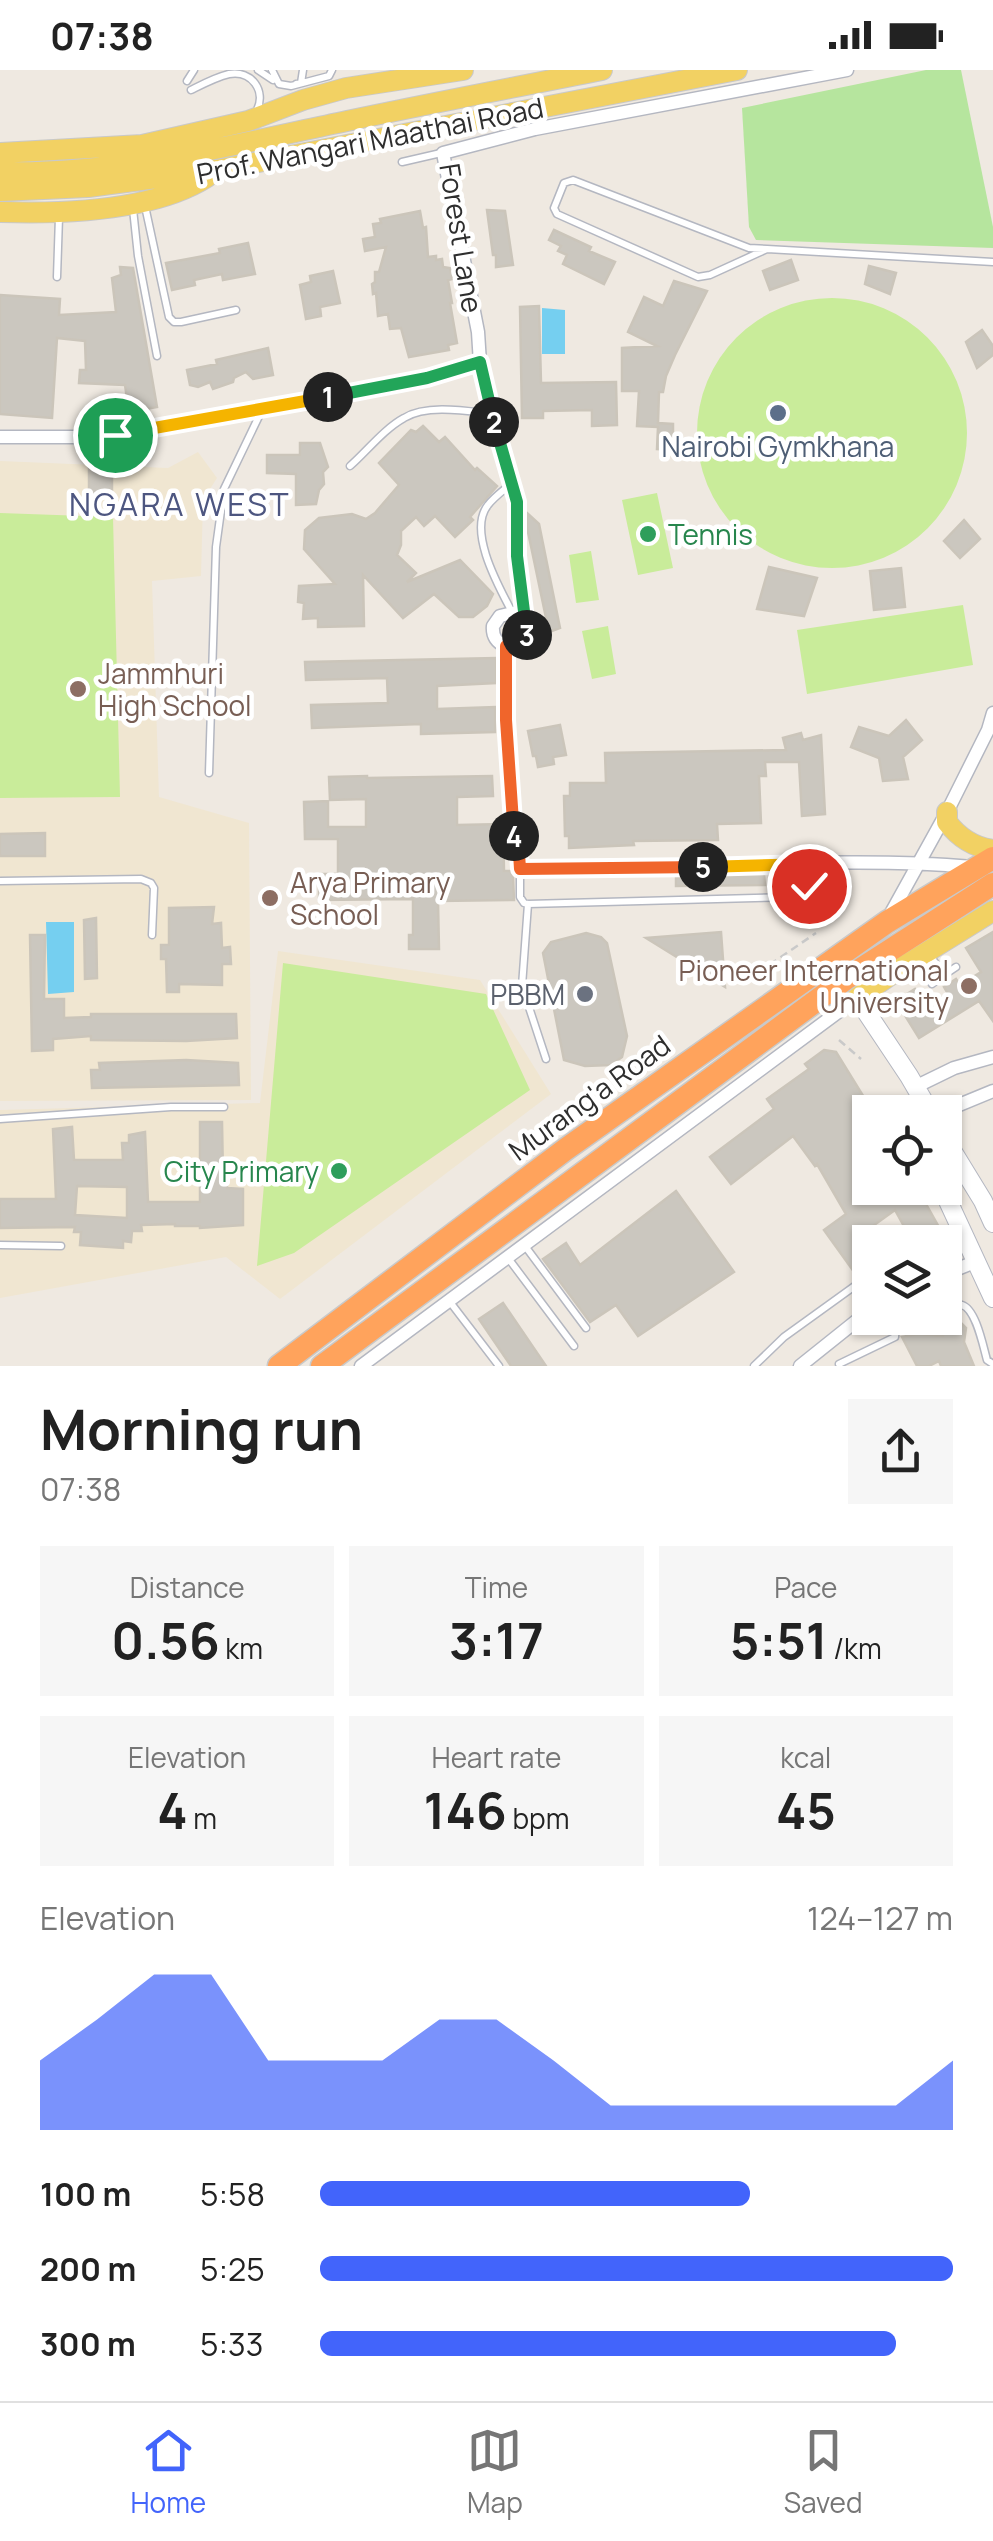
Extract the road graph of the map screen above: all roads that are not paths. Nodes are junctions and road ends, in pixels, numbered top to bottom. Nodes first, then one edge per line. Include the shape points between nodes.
1 (194, 70) edge
2 (258, 70) edge
3 (272, 70) edge
4 (303, 70) edge
5 (332, 70) edge
6 (463, 70) edge
7 (602, 70) edge
8 (737, 70) edge
9 (847, 70) edge
10 (186, 81) dead end
11 (279, 84) junction
12 (290, 86) junction
13 (191, 90) dead end
14 (251, 127) junction
15 (0, 153) edge
16 (443, 153) junction
17 (402, 162) dead end
18 (217, 170) junction
19 (0, 172) edge
20 (89, 178) junction
21 (0, 191) edge
22 (138, 201) junction
23 (59, 211) junction
24 (0, 212) edge
25 (767, 249) junction
26 (993, 262) edge
27 (58, 277) dead end
28 (236, 310) dead end
29 (157, 356) dead end
30 (480, 362) junction
31 (263, 409) junction
32 (492, 414) junction
33 (0, 437) edge
34 (350, 466) dead end
35 (512, 483) junction
36 (518, 616) junction
37 (506, 646) junction
38 (993, 713) edge
39 (210, 773) dead end
40 (947, 812) junction
41 (920, 862) junction
42 (811, 864) junction
43 (989, 865) edge
44 (520, 869) junction
45 (0, 881) edge
46 (528, 904) junction
47 (993, 911) edge
48 (886, 922) junction
49 (152, 935) dead end
50 (927, 952) junction
51 (956, 967) dead end
52 (944, 975) junction
53 (932, 984) dead end
54 (857, 998) junction
55 (993, 1057) edge
56 (546, 1059) dead end
57 (914, 1087) junction
58 (993, 1091) edge
59 (919, 1095) edge
60 (962, 1104) edge
61 (224, 1107) dead end
62 (0, 1119) edge
63 (962, 1167) edge
64 (950, 1205) edge
65 (993, 1223) edge
66 (0, 1245) edge
67 (61, 1246) dead end
68 (525, 1246) junction
69 (508, 1258) junction
70 (977, 1261) junction
71 (962, 1267) edge
72 (852, 1288) edge
73 (993, 1298) edge
74 (450, 1302) junction
75 (962, 1305) edge
76 (852, 1325) edge
77 (586, 1328) dead end
78 (895, 1335) edge
79 (574, 1346) dead end
80 (369, 1364) edge
81 (839, 1364) edge
82 (993, 1364) edge
83 (805, 1365) edge
84 (279, 1366) edge
85 (322, 1366) edge
86 (499, 1366) edge
87 (754, 1366) edge

1 - 10 lane
2 - 11 lane
3 - 11 lane
4 - 12 lane via 301,83
5 - 12 lane
6 - 14 main road via 346,88 303,100
7 - 14 main road, Prof. Wangari Maathai Road
8 - 18 main road, Prof. Wangari Maathai Road
9 - 16 street, Forest Lane
11 - 12 lane
13 - 14 lane via 242,74 261,92
14 - 15 main road via 142,144
14 - 20 main road, Prof. Wangari Maathai Road via 192,154
16 - 17 lane
16 - 30 street, Forest Lane
18 - 20 main road, Prof. Wangari Maathai Road
18 - 22 main road via 190,188
19 - 20 main road, Prof. Wangari Maathai Road
20 - 21 main road, Prof. Wangari Maathai Road
22 - 23 main road
22 - 28 lane via 169,317 182,322
22 - 29 lane via 138,256
23 - 24 main road
23 - 27 lane
25 - 25 lane via 698,277 554,208 564,184 573,180 742,246
25 - 26 lane
30 - 31 street
30 - 32 street, Forest Lane
31 - 33 street via 92,438
31 - 39 lane via 224,489 216,547
32 - 34 lane via 405,417
32 - 35 street, Forest Lane
35 - 36 street, Forest Lane
35 - 36 lane via 483,514 484,552
36 - 37 street via 527,630 524,641
36 - 37 street via 500,616 492,626 494,639
37 - 44 street
38 - 40 street
40 - 41 street
40 - 43 main road via 947,822 979,847
41 - 42 street
41 - 43 street
41 - 48 street
42 - 44 street
42 - 46 lane via 809,886 794,897
43 - 48 highway, Murang'a Road
43 - 85 highway, Murang'a Road via 847,978
44 - 46 lane via 520,897
45 - 49 lane via 141,879 154,888
46 - 56 lane via 522,986
47 - 50 main road
48 - 84 highway, Murang'a Road via 566,1149
50 - 52 lane
50 - 54 main road
51 - 52 lane
52 - 53 lane
54 - 57 main road
54 - 68 street
55 - 57 street
57 - 59 main road
58 - 60 street
61 - 62 lane
63 - 65 main road
64 - 70 main road
66 - 67 lane
68 - 69 street
68 - 77 lane
69 - 74 street
69 - 79 lane
70 - 71 street
70 - 73 main road
72 - 87 lane
74 - 80 street
74 - 86 lane
75 - 82 lane via 972,1312
76 - 83 street
78 - 81 lane

